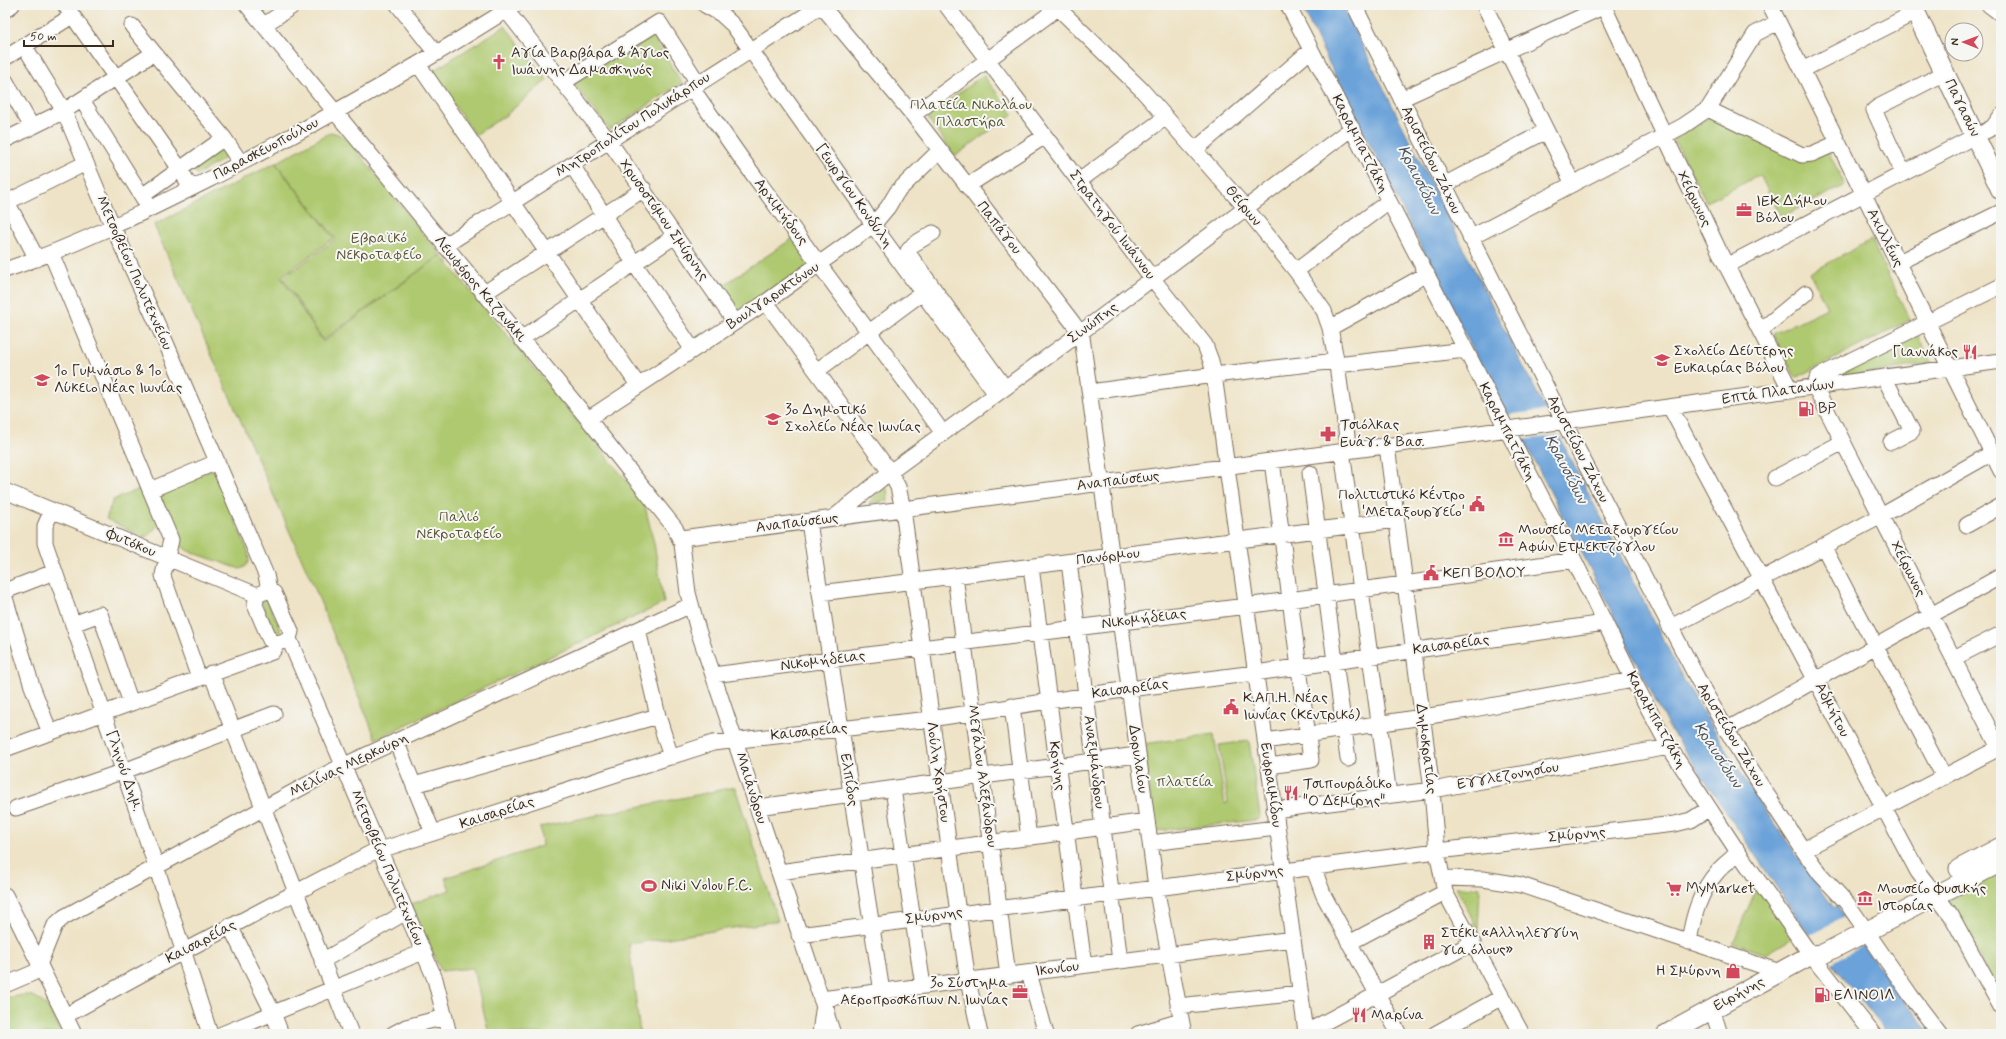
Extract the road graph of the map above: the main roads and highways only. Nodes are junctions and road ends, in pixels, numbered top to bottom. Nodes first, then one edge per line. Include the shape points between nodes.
1 (1917, 7) edge
2 (1981, 133) junction
3 (2001, 162) edge
4 (2001, 190) edge
5 (2001, 847) edge
6 (2001, 862) edge
7 (1932, 891) junction
8 (823, 1005) road end
9 (822, 1034) edge
10 (1667, 1034) edge

1 - 2 main road, Παγασών
1 - 2 main road, Παγασών via 1945,73
2 - 3 main road, Παγασών
2 - 4 main road, Παγασών
5 - 7 main road
6 - 7 main road
7 - 10 main road, Ειρήνης
8 - 9 main road

